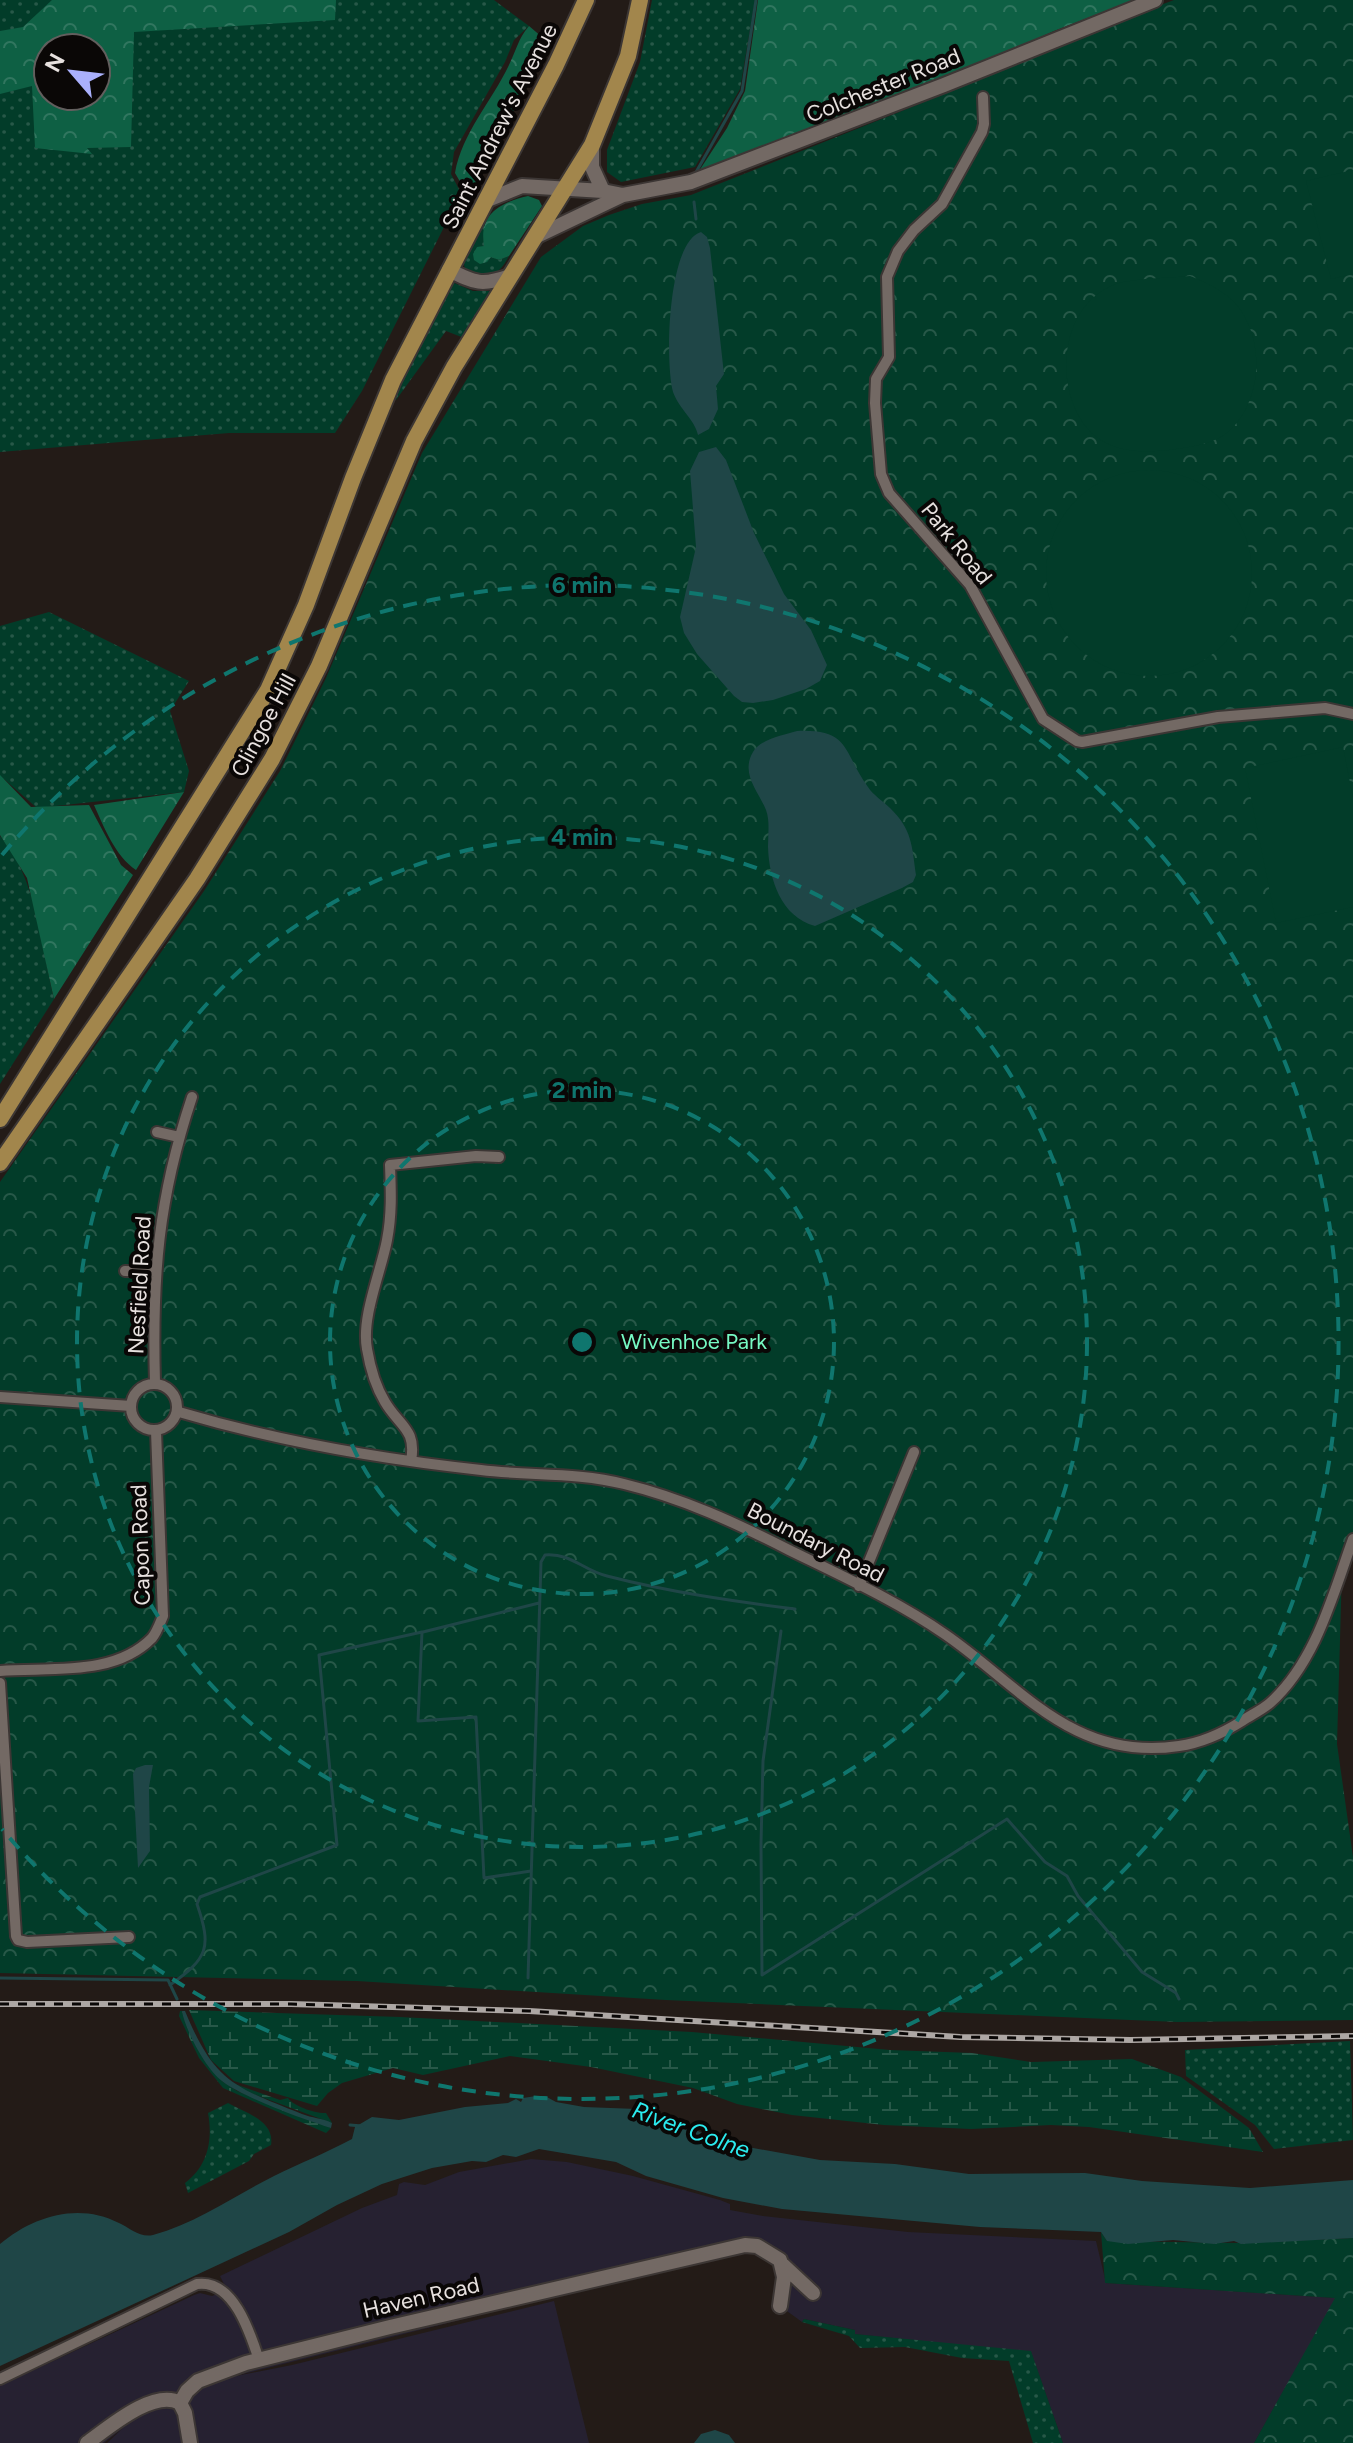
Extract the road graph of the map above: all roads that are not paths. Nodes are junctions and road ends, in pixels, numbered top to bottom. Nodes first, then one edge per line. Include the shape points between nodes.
1 (586, 0) edge
2 (640, 0) edge
3 (1155, 0) edge
4 (983, 97) dead end
5 (592, 145) junction
6 (567, 190) junction
7 (603, 191) junction
8 (623, 195) junction
9 (485, 201) junction
10 (535, 237) junction
11 (449, 270) junction
12 (510, 276) junction
13 (1353, 714) edge
14 (192, 1097) dead end
15 (0, 1119) edge
16 (157, 1132) dead end
17 (179, 1137) junction
18 (499, 1157) dead end
19 (0, 1163) edge
20 (125, 1271) dead end
21 (155, 1272) junction
22 (155, 1383) junction
23 (0, 1397) edge
24 (131, 1406) junction
25 (179, 1412) junction
26 (156, 1431) junction
27 (914, 1452) dead end
28 (411, 1461) junction
29 (1353, 1539) edge
30 (173, 1542) dead end
31 (161, 1544) junction
32 (859, 1586) junction
33 (0, 1671) edge
34 (0, 1683) edge
35 (129, 1937) dead end
36 (782, 2265) junction
37 (813, 2293) dead end
38 (780, 2306) dead end
39 (259, 2360) junction
40 (0, 2379) edge
41 (180, 2403) junction
42 (87, 2443) edge
43 (190, 2443) edge

1 - 9 main road, Saint Andrew's Avenue
2 - 5 main road via 628,56
3 - 8 main road, Colchester Road via 691,182
4 - 13 street, Park Road via 982,132 942,204 898,251 887,277 889,357 876,379 875,403 881,474 889,493 970,585 1043,719 1077,741 1218,717 1325,708
5 - 6 main road
5 - 7 main road via 592,167
6 - 7 main road, Colchester Road
6 - 9 main road, Colchester Road via 522,186
6 - 10 main road
7 - 8 main road, Colchester Road
8 - 10 main road, Colchester Road
9 - 11 main road, Saint Andrew's Avenue
10 - 12 main road
11 - 12 main road via 475,283
11 - 15 main road, Clingoe Hill via 393,380 268,690
12 - 19 main road, Clingoe Hill via 414,441 319,666 272,759 197,879
14 - 17 street, Nesfield Road
16 - 17 street
17 - 21 street, Nesfield Road via 165,1192
18 - 28 street via 390,1165 392,1212 366,1346 385,1402 409,1432 414,1445
20 - 21 street
21 - 22 street, Nesfield Road
22 - 24 street via 138,1390
22 - 25 street via 172,1393
23 - 24 street
24 - 26 street via 141,1426
25 - 26 street via 169,1426
25 - 28 street, Boundary Road via 300,1443
26 - 31 street, Capon Road
27 - 32 street
28 - 32 street, Boundary Road via 622,1483 698,1507
29 - 32 street, Boundary Road via 1304,1663 1270,1703 1224,1733 1181,1746 1153,1748 1096,1738 1062,1725 945,1634
30 - 31 street
31 - 33 street, Capon Road via 163,1616 154,1636 131,1655 105,1665
34 - 35 street via 18,1940
36 - 37 main road, Haven Road
36 - 38 main road
36 - 39 main road, Haven Road via 772,2253 745,2245
39 - 40 street via 241,2315 221,2289 206,2283
39 - 41 main road, Haven Road via 198,2381
41 - 42 main road via 154,2401
41 - 43 main road

